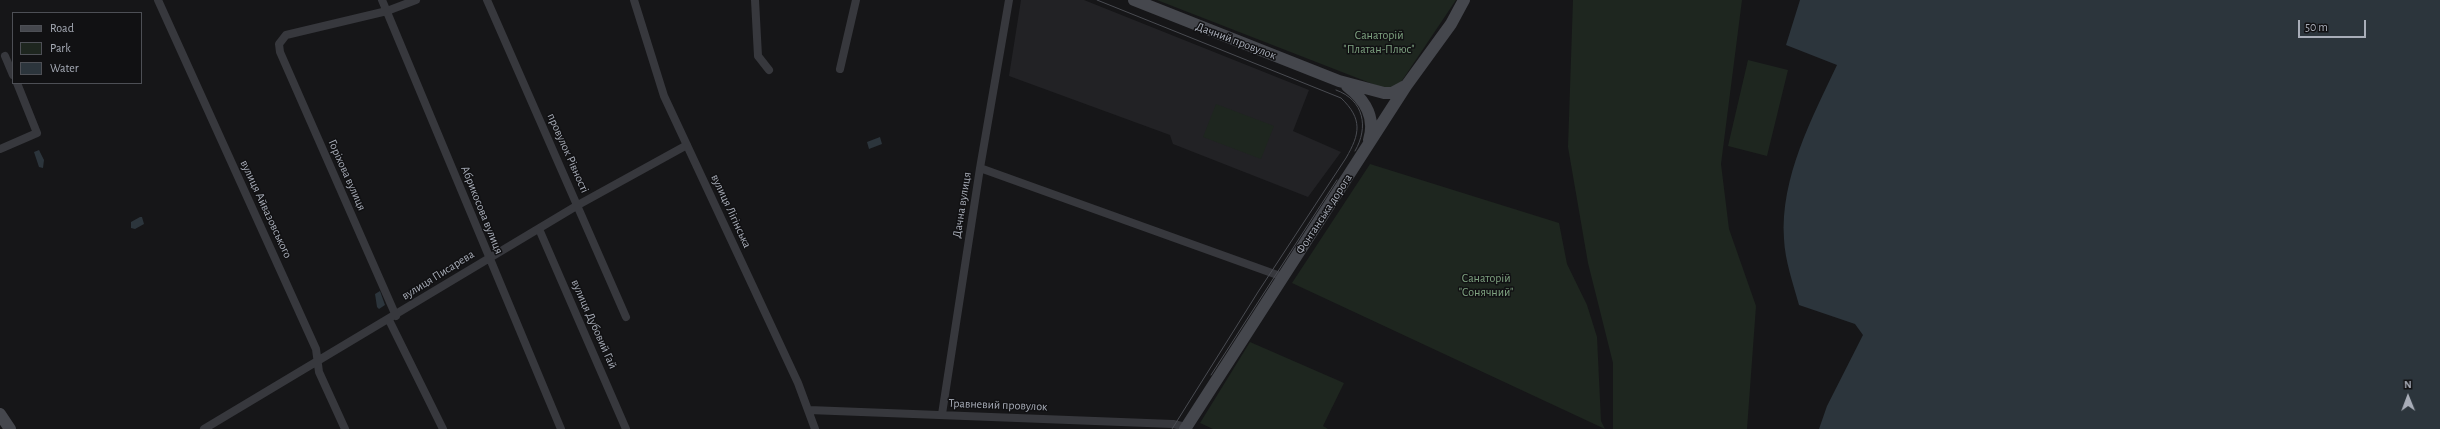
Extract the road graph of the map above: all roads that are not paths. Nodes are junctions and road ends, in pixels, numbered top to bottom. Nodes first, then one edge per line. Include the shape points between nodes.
1 (158, 0) edge
2 (382, 0) edge
3 (416, 0) edge
4 (487, 0) edge
5 (634, 0) edge
6 (754, 0) edge
7 (856, 0) edge
8 (1009, 0) edge
9 (1134, 0) edge
10 (1464, 0) edge
11 (387, 11) junction
12 (5, 56) dead end
13 (840, 69) dead end
14 (769, 70) dead end
15 (12, 73) edge
16 (1339, 80) junction
17 (16, 84) edge
18 (1406, 86) junction
19 (687, 145) junction
20 (1367, 147) junction
21 (0, 149) edge
22 (980, 168) junction
23 (578, 206) junction
24 (539, 229) junction
25 (488, 258) junction
26 (1284, 277) junction
27 (626, 317) dead end
28 (393, 318) junction
29 (318, 362) junction
30 (809, 410) junction
31 (0, 414) edge
32 (942, 414) junction
33 (1186, 428) edge
34 (10, 429) edge
35 (204, 429) edge
36 (345, 429) edge
37 (443, 429) edge
38 (561, 429) edge
39 (626, 429) edge
40 (816, 429) edge

1 - 29 street, вулиця Айвазовського via 316,349
2 - 11 street, Абрикосова вулиця
3 - 11 street
4 - 23 street, провулок Рівності
5 - 19 street, вулиця Лігінська via 664,96
6 - 14 street via 758,56
7 - 13 street
8 - 22 street, Дачна вулиця
9 - 16 street, Дачний провулок
10 - 18 street, Фонтанська дорога via 1451,24
11 - 25 street, Абрикосова вулиця
11 - 28 street, Горіхова вулиця via 286,35 279,44 280,52
12 - 15 street
16 - 18 street, Дачний провулок via 1384,93 1392,93
16 - 20 street, Дачний провулок via 1359,96 1369,114 1371,132
17 - 21 street via 37,133
18 - 20 street, Фонтанська дорога
19 - 23 street, вулиця Писарева
19 - 30 street, вулиця Лігінська
20 - 26 street, Фонтанська дорога
22 - 26 street
22 - 32 street, Дачна вулиця
23 - 24 street, вулиця Писарева
23 - 27 street, провулок Рівності
24 - 25 street, вулиця Писарева
24 - 39 street, вулиця Дубовий Гай
25 - 28 street, вулиця Писарева
25 - 38 street, Абрикосова вулиця
26 - 33 street, Фонтанська дорога
28 - 29 street, вулиця Писарева
28 - 37 street, Горіхова вулиця
29 - 35 street, вулиця Писарева
29 - 36 street, вулиця Айвазовського via 319,372
30 - 32 street, Травневий провулок
30 - 40 street, вулиця Лігінська
31 - 34 street
32 - 33 street, Травневий провулок via 1173,424

